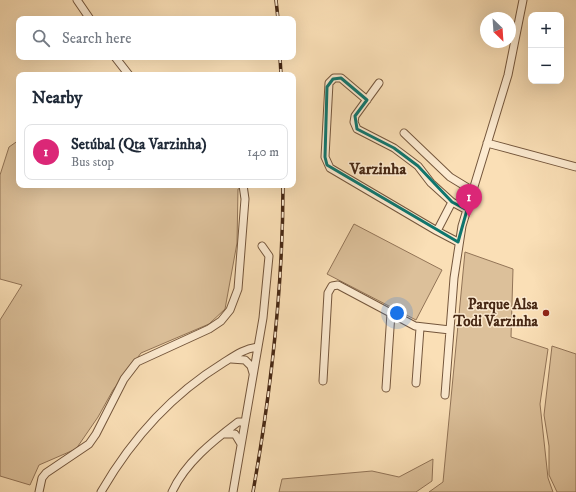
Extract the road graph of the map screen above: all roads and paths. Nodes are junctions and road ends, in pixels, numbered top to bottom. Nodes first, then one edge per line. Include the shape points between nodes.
1 (77, 0) edge
2 (523, 0) edge
3 (88, 16) edge
4 (117, 60) edge
5 (127, 72) edge
6 (379, 83) dead end
7 (367, 100) junction
8 (404, 133) dead end
9 (487, 143) junction
10 (576, 167) edge
11 (243, 188) edge
12 (473, 191) junction
13 (452, 202) junction
14 (466, 210) junction
15 (437, 231) junction
16 (458, 242) junction
17 (262, 246) dead end
18 (391, 313) junction
19 (420, 328) junction
20 (450, 330) junction
21 (258, 347) junction
22 (229, 359) junction
23 (253, 376) junction
24 (323, 381) dead end
25 (416, 383) dead end
26 (386, 388) dead end
27 (445, 395) dead end
28 (245, 422) junction
29 (223, 434) junction
30 (241, 445) junction
31 (39, 492) edge
32 (101, 492) edge
33 (172, 492) edge
34 (233, 492) edge

1 - 3 street
2 - 9 street via 508,75
4 - 5 street
6 - 7 street
7 - 13 street via 355,116 357,128 394,148 418,166 431,183
7 - 15 street via 341,78 333,79 329,83 325,157 327,165
8 - 12 street via 450,177
9 - 10 street
9 - 12 street
11 - 31 street via 245,199 238,289 230,310 209,329 137,362 124,379 93,439 83,449 46,473 42,478
12 - 14 street
13 - 14 street
13 - 15 street
14 - 16 street
15 - 16 street
16 - 20 street
17 - 21 street via 269,256
18 - 19 street
18 - 24 street via 338,285 330,288
18 - 26 street
19 - 20 street
19 - 25 street
20 - 27 street
21 - 22 street via 250,348
21 - 23 street
22 - 23 street via 245,360 251,366
22 - 32 street via 194,383 156,417 128,450
23 - 28 street
28 - 29 street via 238,422
28 - 30 street
29 - 30 street via 235,434
29 - 33 street via 188,467
30 - 34 street

